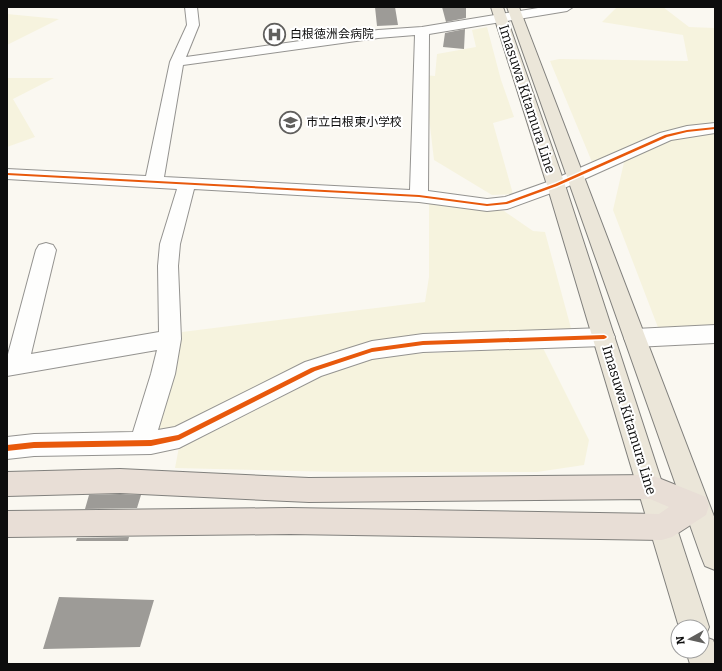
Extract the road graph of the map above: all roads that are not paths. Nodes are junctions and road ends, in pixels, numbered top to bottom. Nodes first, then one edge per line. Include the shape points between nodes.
1 (191, 7) edge
2 (568, 7) edge
3 (507, 12) edge
4 (422, 31) junction
5 (177, 62) junction
6 (715, 128) edge
7 (7, 174) edge
8 (576, 174) junction
9 (154, 182) junction
10 (187, 184) junction
11 (556, 185) junction
12 (420, 196) junction
13 (46, 250) dead end
14 (715, 334) edge
15 (604, 337) junction
16 (636, 338) junction
17 (170, 339) junction
18 (12, 366) edge
19 (142, 443) junction
20 (7, 448) edge
21 (7, 484) edge
22 (651, 487) junction
23 (696, 506) junction
24 (7, 524) edge
25 (662, 527) junction
26 (715, 556) edge
27 (691, 619) edge

1 - 5 street via 193,25
2 - 3 street
3 - 4 street
3 - 8 main road, Imasuwa Kitamura Line
3 - 11 main road, Imasuwa Kitamura Line
4 - 5 street via 378,34
4 - 12 street
5 - 9 street
6 - 8 street via 666,136
7 - 9 street
8 - 11 street
8 - 16 main road, Imasuwa Kitamura Line
9 - 10 street
10 - 12 street
10 - 17 street via 168,266
11 - 12 street via 507,203 487,205
11 - 15 main road, Imasuwa Kitamura Line
13 - 18 street
14 - 16 street
15 - 19 street via 423,344 372,350 313,369 178,437
15 - 22 main road, Imasuwa Kitamura Line
16 - 23 main road, Imasuwa Kitamura Line
17 - 18 street
17 - 19 street via 163,374
19 - 20 street
21 - 22 highway via 120,481 309,490
22 - 23 highway
22 - 25 main road, Imasuwa Kitamura Line
23 - 25 highway
23 - 26 main road, Imasuwa Kitamura Line
24 - 25 highway via 290,521
25 - 27 main road, Imasuwa Kitamura Line

